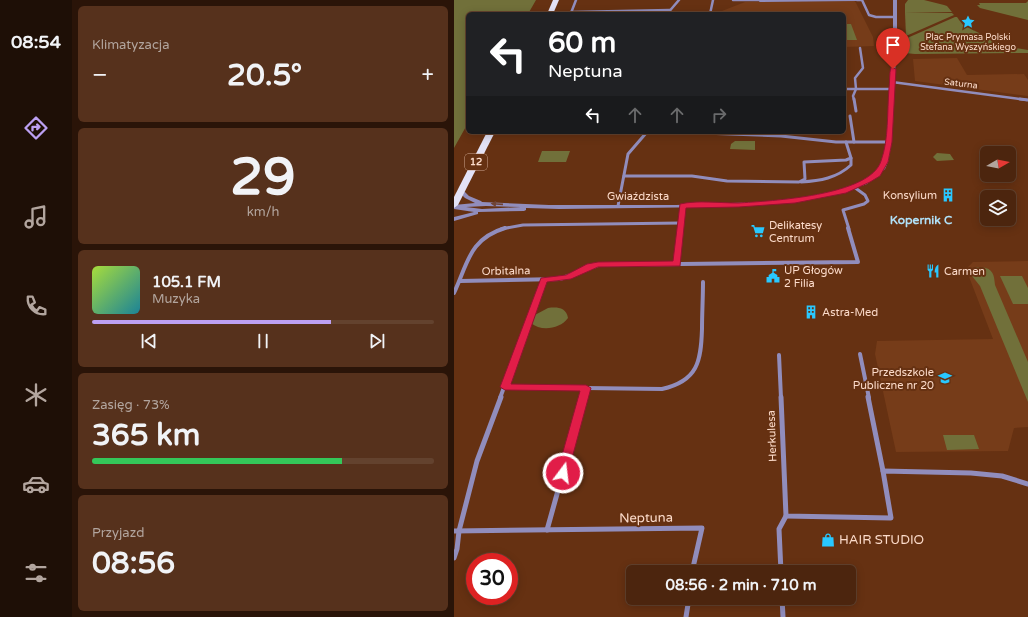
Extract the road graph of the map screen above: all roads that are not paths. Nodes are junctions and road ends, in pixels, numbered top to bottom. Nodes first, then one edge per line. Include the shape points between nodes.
1 (556, 0) edge
2 (576, 0) edge
3 (680, 0) edge
4 (713, 0) edge
5 (733, 0) edge
6 (762, 0) edge
7 (857, 0) edge
8 (895, 0) edge
9 (899, 0) edge
10 (758, 1) edge
11 (890, 3) dead end
12 (670, 10) joint
13 (551, 12) edge
14 (571, 12) edge
15 (604, 12) edge
16 (710, 12) edge
17 (894, 12) junction
18 (860, 48) dead end
19 (892, 82) junction
20 (846, 89) edge
21 (856, 89) junction
22 (892, 89) junction
23 (1028, 100) edge
24 (856, 111) dead end
25 (850, 116) dead end
26 (490, 134) edge
27 (646, 134) edge
28 (756, 134) edge
29 (804, 134) edge
30 (805, 138) junction
31 (846, 142) junction
32 (854, 142) junction
33 (889, 142) junction
34 (851, 158) junction
35 (624, 176) junction
36 (799, 182) junction
37 (854, 187) junction
38 (461, 191) junction
39 (481, 202) junction
40 (454, 206) edge
41 (618, 206) junction
42 (683, 206) junction
43 (540, 207) junction
44 (482, 211) junction
45 (454, 219) edge
46 (681, 223) junction
47 (677, 264) junction
48 (544, 280) junction
49 (460, 281) junction
50 (703, 282) dead end
51 (454, 293) edge
52 (860, 354) dead end
53 (779, 355) dead end
54 (505, 387) junction
55 (586, 388) junction
56 (883, 472) junction
57 (1028, 484) edge
58 (786, 516) junction
59 (547, 530) junction
60 (456, 531) edge
61 (454, 558) edge
62 (694, 565) edge
63 (781, 565) edge
64 (687, 605) edge
65 (782, 605) edge
66 (686, 617) edge
67 (783, 617) edge

1 - 13 main road
2 - 14 street
3 - 12 street
4 - 16 street
5 - 10 street
6 - 10 street
7 - 10 street
7 - 17 street via 862,0 869,15 876,17
8 - 17 street, Gwiaździsta
9 - 17 street
11 - 17 street, Gwiaździsta
12 - 15 street
17 - 19 street, Gwiaździsta
18 - 21 street via 863,68 855,78
19 - 22 street, Gwiaździsta
19 - 23 street, Saturna
20 - 21 street
21 - 22 street
21 - 24 street via 853,96
22 - 33 street, Gwiaździsta
25 - 32 street
26 - 38 main road, 12
27 - 35 street via 628,154
28 - 30 street
29 - 30 street
30 - 31 street
31 - 32 street
31 - 34 street
32 - 33 street
33 - 37 street, Gwiaździsta via 885,162 878,174
34 - 36 street via 851,165 838,174 821,180
34 - 36 street via 804,162 805,180
35 - 36 street via 692,176 727,181
35 - 41 street
37 - 42 street, Gwiaździsta via 795,200
37 - 47 street via 868,198 864,204 842,210 858,262
38 - 39 street
38 - 40 main road, 12
39 - 40 street, Gwiaździsta
43 -> 39 street, Gwiaździsta
40 - 44 street, Gwiaździsta
41 - 42 street, Gwiaździsta
41 - 43 street, Gwiaździsta
42 - 46 street
43 - 44 street, Gwiaździsta
44 - 45 street
46 - 47 street
46 - 49 street, Orbitalna via 513,226 494,232 476,245
47 - 48 street, Orbitalna via 598,265 590,266 568,277
48 - 49 street, Orbitalna
48 - 54 street
49 - 51 street, Orbitalna
50 - 55 street via 701,352 695,371 688,378 670,388 662,389
52 - 56 street
53 - 58 street, Herkulesa
54 - 55 street
54 - 60 street via 477,461
55 - 59 street
56 - 57 street via 971,473 1002,476
56 - 58 street via 891,518
58 - 63 street, Herkulesa via 780,530
59 - 60 street, Neptuna
59 - 62 street, Neptuna via 702,528
60 - 61 street via 457,549
64 - 66 street
65 - 67 street

